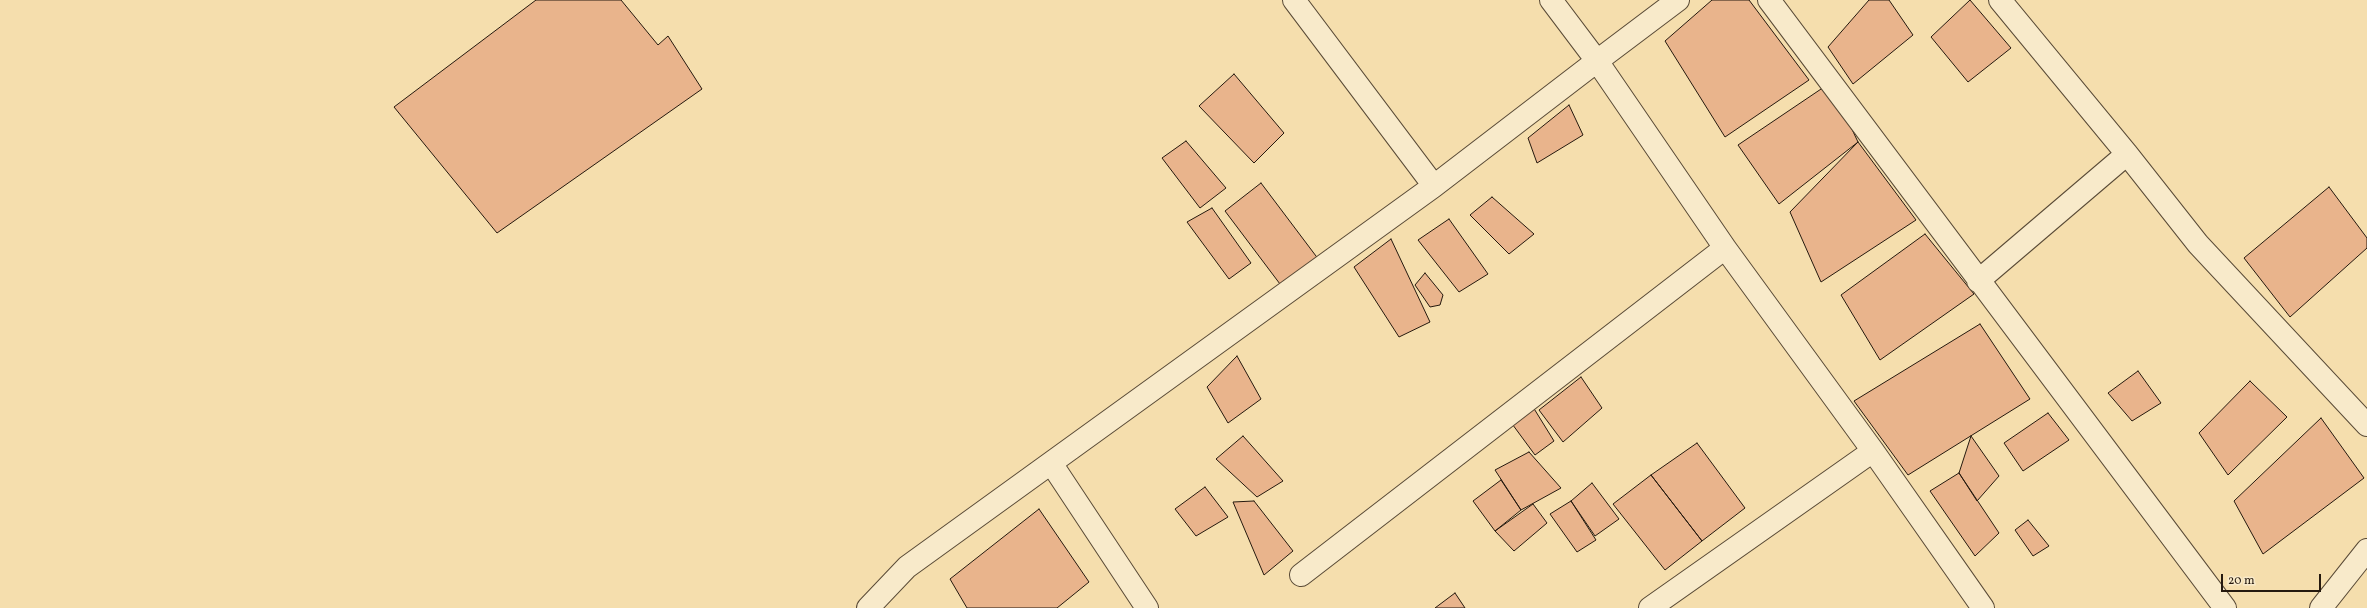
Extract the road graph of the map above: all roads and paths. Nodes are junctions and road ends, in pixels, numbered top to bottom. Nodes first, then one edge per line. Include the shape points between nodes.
1 (1294, 0) edge
2 (1551, 0) edge
3 (1678, 0) edge
4 (1769, 0) edge
5 (2000, 0) edge
6 (1598, 61) junction
7 (2127, 154) junction
8 (1434, 186) junction
9 (1725, 248) junction
10 (1978, 280) junction
11 (2367, 425) edge
12 (1873, 451) junction
13 (1051, 463) junction
14 (2367, 550) edge
15 (1301, 575) dead end
16 (868, 608) edge
17 (1148, 608) edge
18 (1650, 608) edge
19 (1983, 608) edge
20 (2225, 608) edge
21 (2321, 608) edge

1 - 8 street
2 - 6 street
3 - 6 street
4 - 10 street
5 - 7 street
6 - 8 street
6 - 9 street
7 - 10 street
7 - 11 street via 2198,244
8 - 13 street
9 - 12 street
9 - 15 street
10 - 20 street
12 - 18 street
12 - 19 street
13 - 16 street via 907,567
13 - 17 street
14 - 21 street

